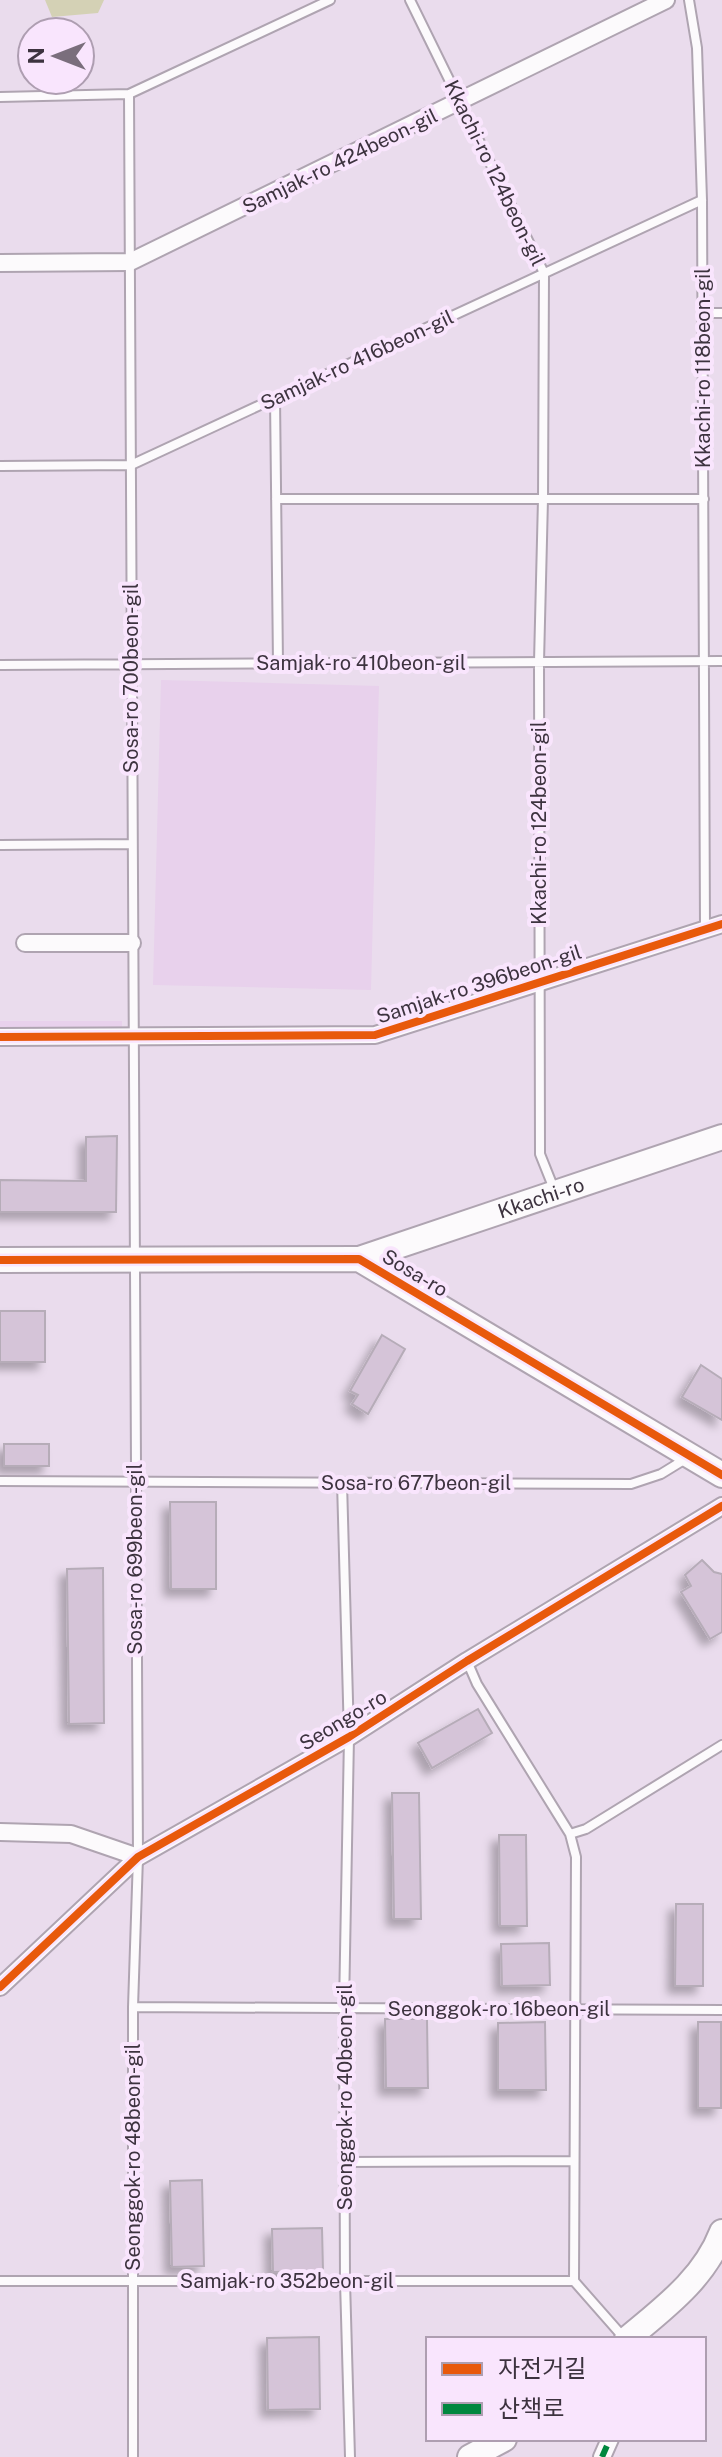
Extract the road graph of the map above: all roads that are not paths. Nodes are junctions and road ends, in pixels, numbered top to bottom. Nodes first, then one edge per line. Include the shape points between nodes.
1 (330, 0) edge
2 (410, 0) edge
3 (666, 0) edge
4 (689, 0) edge
5 (129, 94) junction
6 (0, 97) edge
7 (461, 102) junction
8 (702, 200) junction
9 (130, 262) junction
10 (0, 263) edge
11 (544, 273) junction
12 (702, 313) junction
13 (722, 313) edge
14 (275, 398) junction
15 (131, 465) junction
16 (0, 466) edge
17 (276, 499) junction
18 (543, 499) junction
19 (704, 499) junction
20 (705, 661) junction
21 (722, 661) edge
22 (539, 662) junction
23 (278, 663) junction
24 (131, 664) junction
25 (0, 665) edge
26 (132, 844) junction
27 (0, 845) edge
28 (722, 924) edge
29 (705, 929) junction
30 (25, 943) dead end
31 (132, 943) junction
32 (539, 982) junction
33 (133, 1036) junction
34 (0, 1037) edge
35 (722, 1137) edge
36 (556, 1192) junction
37 (359, 1259) junction
38 (0, 1260) edge
39 (134, 1261) junction
40 (691, 1456) junction
41 (722, 1475) edge
42 (0, 1481) edge
43 (134, 1481) junction
44 (342, 1482) junction
45 (722, 1506) edge
46 (467, 1661) junction
47 (349, 1737) junction
48 (722, 1745) edge
49 (0, 1832) edge
50 (570, 1834) junction
51 (138, 1857) junction
52 (0, 1987) edge
53 (133, 2007) junction
54 (344, 2008) junction
55 (575, 2009) junction
56 (722, 2010) edge
57 (574, 2161) junction
58 (345, 2162) junction
59 (722, 2232) edge
60 (0, 2281) edge
61 (133, 2281) junction
62 (345, 2281) junction
63 (574, 2281) junction
64 (624, 2337) edge
65 (628, 2337) edge
66 (500, 2441) edge
67 (133, 2457) edge
68 (350, 2457) edge
69 (470, 2457) edge

1 - 5 lane
2 - 7 lane, Kkachi-ro 124beon-gil
3 - 7 street, Samjak-ro 424beon-gil
4 - 8 lane, Kkachi-ro 118beon-gil via 697,48
5 - 6 lane
5 - 9 lane, Sosa-ro 700beon-gil
7 - 9 street, Samjak-ro 424beon-gil
7 - 11 lane, Kkachi-ro 124beon-gil
8 - 11 lane, Samjak-ro 416beon-gil
8 - 12 lane, Kkachi-ro 118beon-gil
9 - 10 street, Samjak-ro 424beon-gil
9 - 15 lane, Sosa-ro 700beon-gil
11 - 14 lane, Samjak-ro 416beon-gil
11 - 18 lane, Kkachi-ro 124beon-gil
12 - 13 lane
12 - 19 lane, Kkachi-ro 118beon-gil
14 - 15 lane, Samjak-ro 416beon-gil
14 - 17 lane
15 - 16 lane, Samjak-ro 416beon-gil
15 - 24 lane, Sosa-ro 700beon-gil
17 - 18 lane
17 - 23 lane
18 - 19 lane
18 - 22 lane, Kkachi-ro 124beon-gil
19 - 20 lane, Kkachi-ro 118beon-gil
20 - 21 lane, Samjak-ro 410beon-gil
20 - 22 lane, Samjak-ro 410beon-gil
20 - 29 lane, Kkachi-ro 118beon-gil
22 - 23 lane, Samjak-ro 410beon-gil
22 - 32 lane, Kkachi-ro 124beon-gil
23 - 24 lane, Samjak-ro 410beon-gil
24 - 25 lane, Samjak-ro 410beon-gil
24 - 26 lane, Sosa-ro 700beon-gil
26 - 27 lane
26 - 31 lane, Sosa-ro 700beon-gil
28 - 29 street, Samjak-ro 396beon-gil
29 - 32 street, Samjak-ro 396beon-gil
30 - 31 street
31 - 33 lane, Sosa-ro 700beon-gil
32 - 33 street, Samjak-ro 396beon-gil via 375,1035
32 - 36 lane, Kkachi-ro 124beon-gil via 540,1154
33 - 34 street, Samjak-ro 396beon-gil
33 - 39 lane, Sosa-ro 700beon-gil
35 - 36 street, Kkachi-ro
36 - 37 street, Kkachi-ro
37 - 39 street, Sosa-ro
37 - 40 street, Sosa-ro
38 - 39 street, Sosa-ro
39 - 43 lane, Sosa-ro 699beon-gil
40 - 41 street, Sosa-ro
40 - 44 lane, Sosa-ro 677beon-gil via 631,1484
42 - 43 lane, Sosa-ro 677beon-gil
43 - 44 lane, Sosa-ro 677beon-gil
43 - 51 lane, Sosa-ro 699beon-gil
44 - 47 lane, Seongo-ro
45 - 46 street, Seongo-ro
46 - 47 street, Seongo-ro
46 - 50 lane
47 - 51 street, Seongo-ro
47 - 54 lane, Seonggok-ro 40beon-gil
48 - 50 lane
49 - 51 street via 71,1834
50 - 55 lane via 576,1857
51 - 52 street, Seongo-ro
51 - 53 lane, Seonggok-ro 48beon-gil
53 - 54 lane, Seonggok-ro 16beon-gil
53 - 61 lane, Seonggok-ro 48beon-gil
54 - 55 lane, Seonggok-ro 16beon-gil
54 - 58 lane, Seonggok-ro 40beon-gil
55 - 56 lane, Seonggok-ro 16beon-gil
55 - 57 lane
57 - 58 lane
57 - 63 lane
58 - 62 lane, Seonggok-ro 40beon-gil
59 - 65 street via 689,2287
60 - 61 lane, Samjak-ro 352beon-gil
61 - 62 lane, Samjak-ro 352beon-gil
61 - 67 lane, Seonggok-ro 48beon-gil
62 - 63 lane, Samjak-ro 352beon-gil
62 - 68 lane, Seonggok-ro 40beon-gil
63 - 64 lane
66 - 69 street

